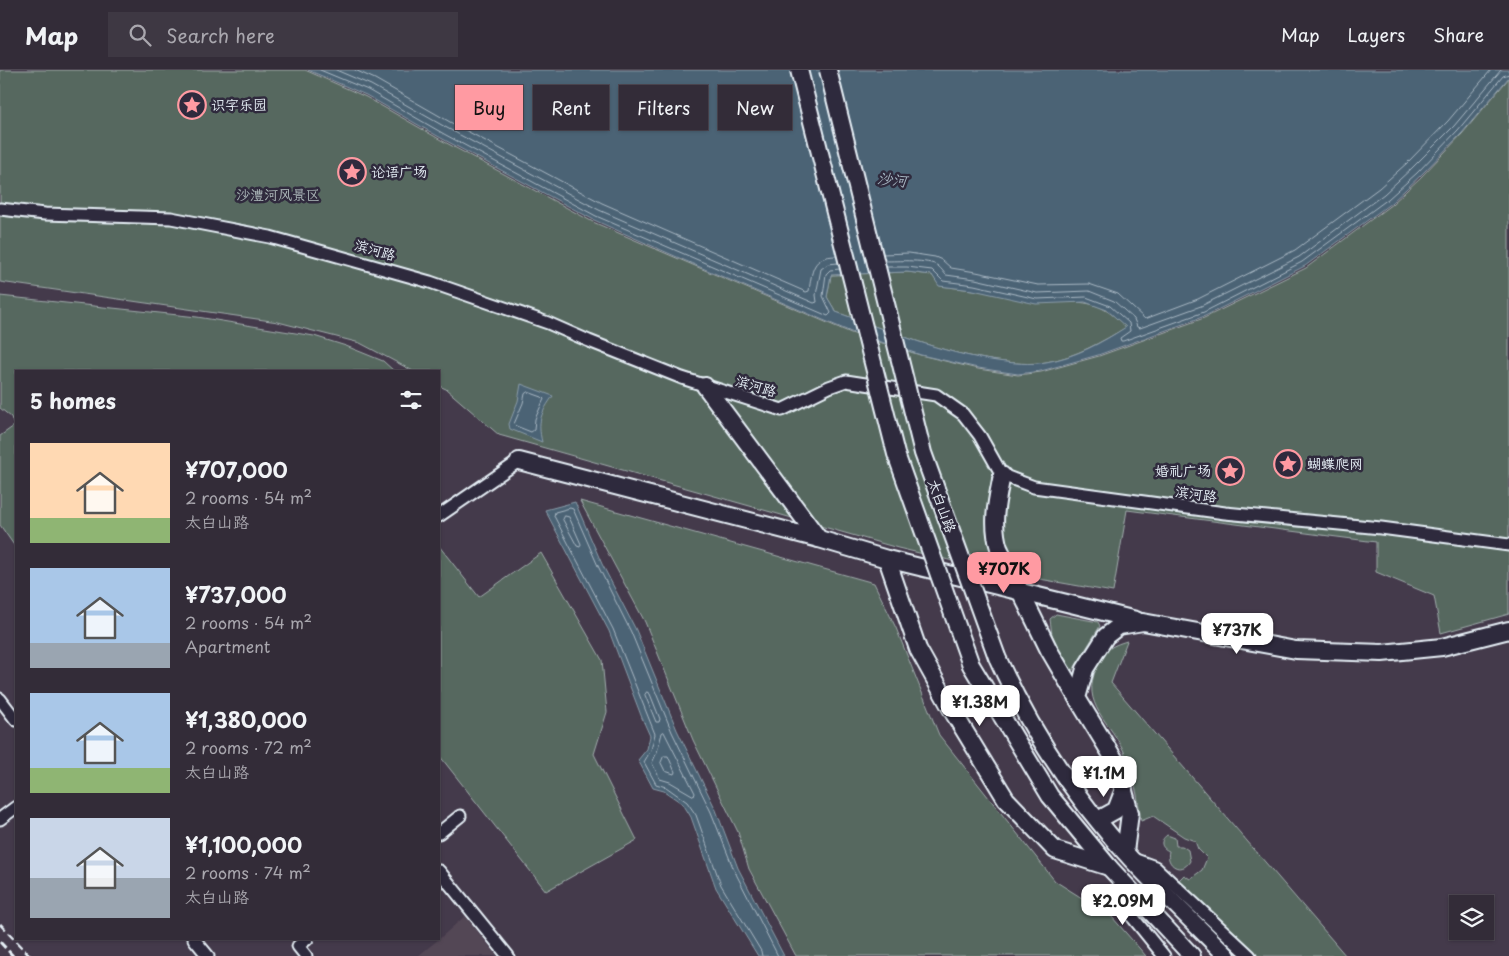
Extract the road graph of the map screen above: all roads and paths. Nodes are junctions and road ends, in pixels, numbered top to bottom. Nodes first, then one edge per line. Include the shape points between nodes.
1 (799, 70) edge
2 (828, 70) edge
3 (0, 209) edge
4 (706, 386) junction
5 (519, 462) joint
6 (1002, 475) junction
7 (440, 515) edge
8 (819, 539) junction
9 (1509, 544) edge
10 (887, 559) junction
11 (1021, 593) junction
12 (1143, 622) junction
13 (1509, 630) edge
14 (1077, 698) junction
15 (0, 700) edge
16 (15, 719) edge
17 (1124, 789) junction
18 (15, 808) edge
19 (460, 816) dead end
20 (0, 819) edge
21 (1098, 820) junction
22 (440, 832) edge
23 (1128, 855) junction
24 (440, 872) edge
25 (1115, 872) junction
26 (195, 940) edge
27 (306, 940) edge
28 (208, 956) edge
29 (306, 956) edge
30 (508, 956) edge
31 (1164, 956) edge
32 (1192, 956) edge
33 (1227, 956) edge
34 (1250, 956) edge

1 - 25 street, 太白山路, bridge via 896,454 971,665 1050,796
2 - 21 street, 太白山路, bridge via 923,453 1008,682 1052,758
3 - 4 street, 滨河路 via 45,214 171,218 270,237 430,282 548,323
4 - 6 street, 滨河路 via 782,410 846,380 936,395 963,414
4 - 8 street
5 - 7 street
5 - 8 street
6 - 9 street, 滨河路 via 1034,487 1225,513
6 - 11 street via 994,517 996,537 1005,549
8 - 10 street
10 - 11 street
10 - 25 street via 918,649 1006,799 1055,850
11 - 12 street
11 - 14 street
12 - 13 street via 1296,650 1382,653 1442,647
12 - 14 street via 1119,626 1106,636 1085,669
14 - 17 street via 1116,762
15 - 16 street
17 - 21 street via 1116,810
17 - 23 street via 1130,812
18 - 20 street
19 - 22 street
21 - 23 street, 太白山路
23 - 33 street, 太白山路
23 - 34 street via 1155,867
24 - 30 street
25 - 31 street via 1126,909
25 - 32 street, 太白山路
26 - 28 street
27 - 29 street via 298,946

